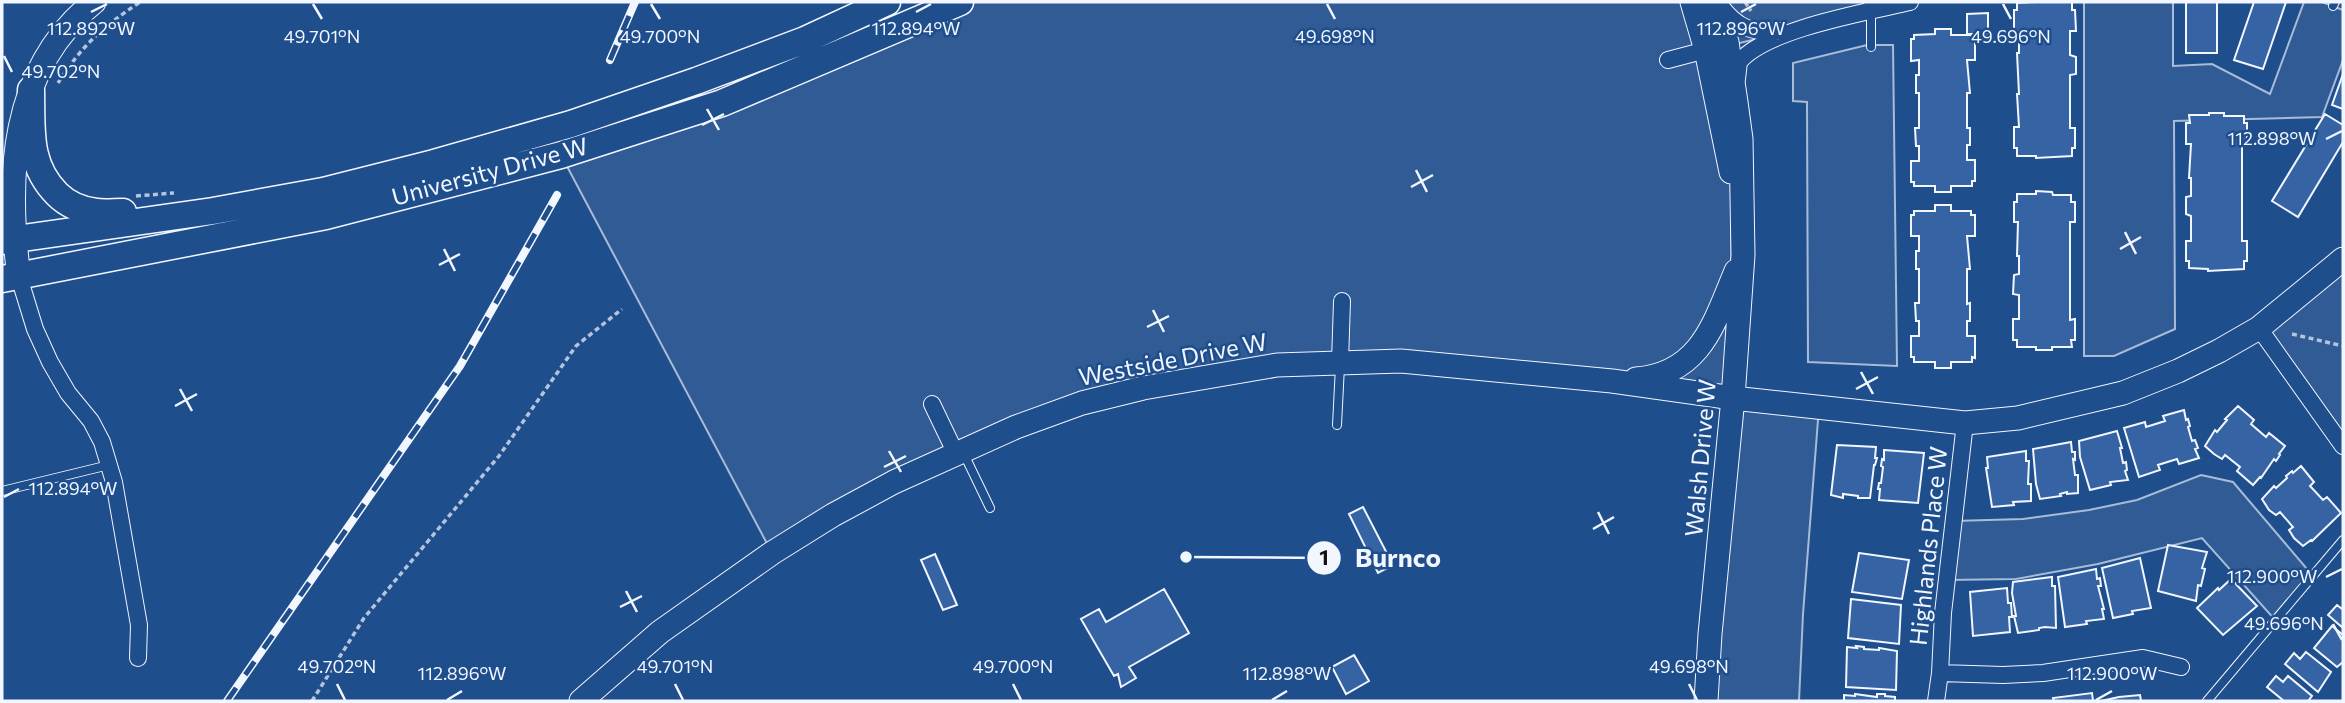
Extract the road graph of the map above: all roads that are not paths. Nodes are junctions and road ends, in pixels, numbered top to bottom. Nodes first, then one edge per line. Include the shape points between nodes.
1 (94, 2) edge
2 (887, 2) edge
3 (960, 2) edge
4 (1692, 2) edge
5 (1716, 2) edge
6 (1910, 2) edge
7 (1869, 6) edge
8 (1798, 30) junction
9 (1871, 47) dead end
10 (1706, 50) junction
11 (1668, 60) dead end
12 (42, 91) junction
13 (1736, 102) junction
14 (213, 211) junction
15 (1742, 219) junction
16 (8, 240) edge
17 (1743, 255) junction
18 (2343, 259) edge
19 (10, 278) edge
20 (1342, 301) dead end
21 (2259, 328) junction
22 (1340, 362) junction
23 (1612, 381) junction
24 (1733, 398) junction
25 (932, 404) dead end
26 (1965, 423) junction
27 (1337, 425) dead end
28 (2343, 446) edge
29 (959, 453) junction
30 (109, 465) junction
31 (2, 491) edge
32 (990, 508) dead end
33 (2343, 540) edge
34 (138, 658) dead end
35 (2181, 667) dead end
36 (1940, 673) junction
37 (581, 701) edge
38 (1706, 701) edge
39 (1936, 701) edge
40 (2207, 701) edge

1 - 12 street via 75,17 50,50
2 - 14 main road, University Drive W via 805,40 571,124 323,191
3 - 19 main road, University Drive W via 722,103 561,155 326,215
4 - 10 street, Walsh Drive W
5 - 8 street via 1732,21 1754,31
5 - 13 street, Walsh Drive W
6 - 7 street
7 - 8 street
7 - 9 lane
8 - 13 street via 1766,41 1739,62
10 - 11 street
10 - 15 street, Walsh Drive W
12 - 14 main road via 32,145 36,166 67,204 95,212
12 - 16 street via 19,125
13 - 15 street, Walsh Drive W
14 - 16 main road, University Drive W
15 - 17 street, Walsh Drive W
16 - 19 street
17 - 23 street via 1697,351 1675,370 1651,378
17 - 24 street, Walsh Drive W
18 - 21 street, Westside Drive W
19 - 30 street via 50,362 91,421
20 - 22 street
21 - 26 street, Westside Drive W via 2188,366 2123,393 2018,418
21 - 28 street
22 - 23 street, Westside Drive W via 1401,361
22 - 27 lane
22 - 29 street, Westside Drive W via 1277,365 1143,388 1082,403
23 - 24 street, Westside Drive W
24 - 26 street, Westside Drive W
24 - 38 street, Walsh Drive W
25 - 29 street
26 - 36 street, Highlands Place W via 1942,613
29 - 32 lane
29 - 37 street, Westside Drive W via 894,482 772,553 660,632
30 - 31 lane
30 - 34 street via 139,625
33 - 40 lane
35 - 36 street, Highlands Place W via 2143,658 2043,673
36 - 39 street, Highlands Place W

